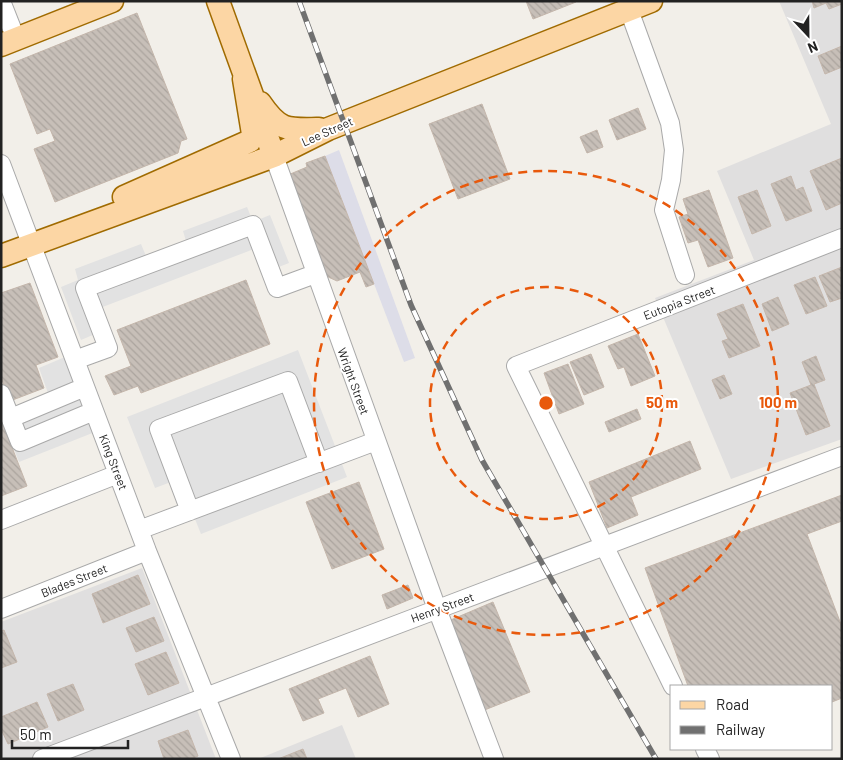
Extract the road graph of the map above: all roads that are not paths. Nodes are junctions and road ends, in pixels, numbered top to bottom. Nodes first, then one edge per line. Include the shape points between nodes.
1 (1, 1) edge
2 (112, 1) edge
3 (218, 1) edge
4 (651, 1) edge
5 (629, 10) junction
6 (9, 42) edge
7 (244, 79) junction
8 (328, 129) junction
9 (274, 156) junction
10 (1, 164) edge
11 (81, 226) junction
12 (842, 238) edge
13 (31, 245) junction
14 (1, 256) edge
15 (315, 274) junction
16 (685, 274) dead end
17 (75, 360) junction
18 (85, 387) junction
19 (1, 394) edge
20 (94, 411) junction
21 (11, 418) junction
22 (376, 441) junction
23 (842, 456) edge
24 (319, 463) junction
25 (118, 474) junction
26 (190, 510) junction
27 (1, 520) edge
28 (139, 530) junction
29 (603, 548) junction
30 (147, 551) junction
31 (1, 609) edge
32 (437, 609) junction
33 (672, 685) edge
34 (206, 696) junction
35 (42, 759) edge
36 (231, 759) edge
37 (494, 759) edge

1 - 6 street
2 - 6 main road
3 - 7 main road, Wright Street
4 - 5 main road, Lee Street
5 - 8 main road, Lee Street
5 - 16 street via 670,123 674,150 664,210
7 - 8 main road via 278,125 290,130
7 - 9 main road, Wright Street
7 - 11 main road via 253,134 250,141 100,207
8 - 9 main road, Lee Street
9 - 11 main road, Lee Street
9 - 15 street, Wright Street
10 - 13 street, King Street
11 - 13 main road, Lee Street
12 - 29 street, Eutopia Street via 516,366
13 - 14 main road, Lee Street
13 - 17 street, King Street
15 - 17 street via 277,288 253,226 85,288 108,348
15 - 22 street, Wright Street
17 - 18 street, King Street
18 - 20 street, King Street
18 - 21 street
19 - 21 street
20 - 21 street via 20,442
20 - 25 street, King Street
22 - 24 street
22 - 32 street, Wright Street
23 - 29 street, Henry Street
24 - 26 street
24 - 26 street via 288,381 159,428
25 - 27 street
25 - 28 street, King Street
26 - 28 street
28 - 30 street, King Street
29 - 32 street, Henry Street
29 - 33 street
30 - 31 street, Blades Street
30 - 34 street, King Street
32 - 34 street, Henry Street
32 - 37 street, Wright Street
34 - 35 street, Henry Street
34 - 36 street, King Street

